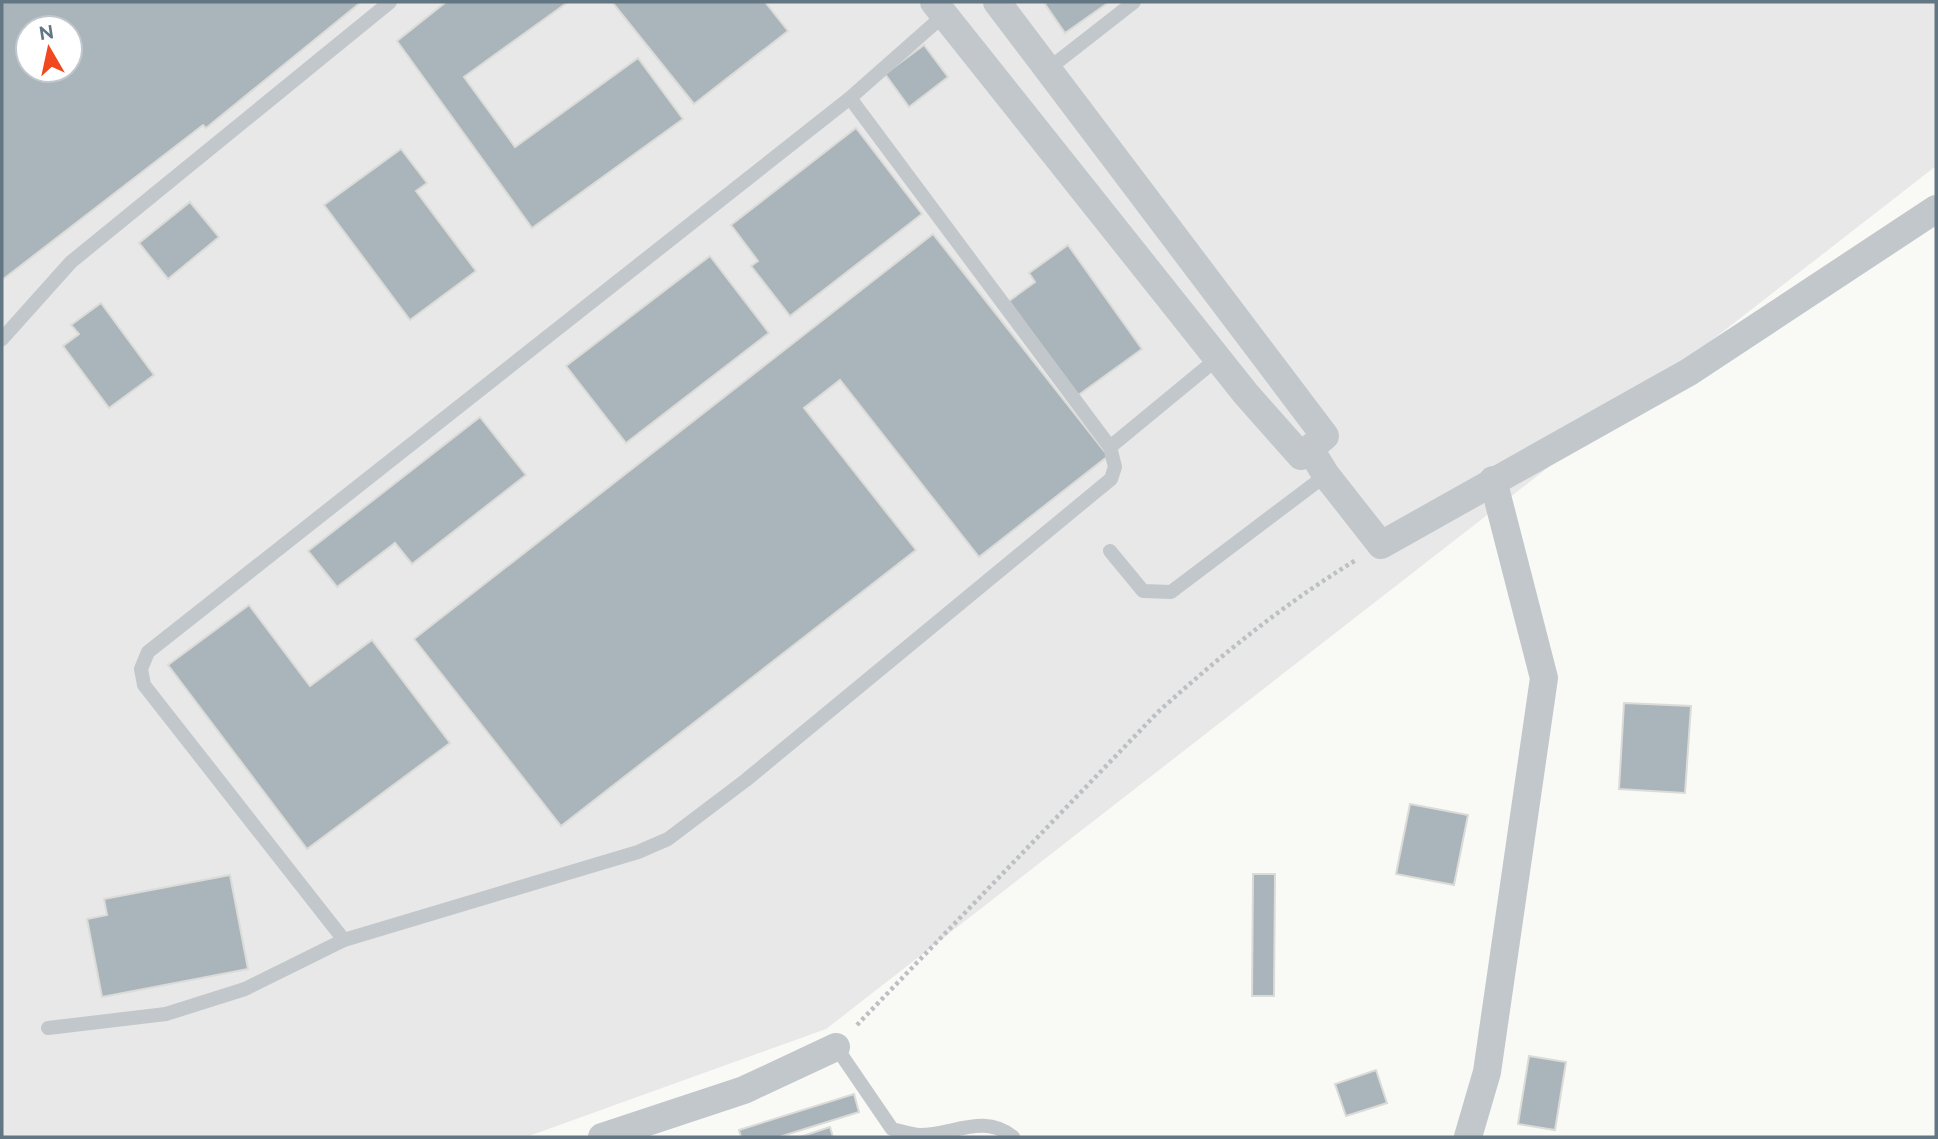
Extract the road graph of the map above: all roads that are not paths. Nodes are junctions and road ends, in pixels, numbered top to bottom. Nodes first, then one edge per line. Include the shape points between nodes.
1 (390, 2) edge
2 (997, 2) edge
3 (1134, 2) edge
4 (939, 8) edge
5 (1047, 71) junction
6 (850, 98) junction
7 (1936, 209) edge
8 (2, 339) edge
9 (1218, 358) junction
10 (1110, 447) junction
11 (1310, 449) junction
12 (1325, 475) junction
13 (1493, 480) junction
14 (1110, 551) dead end
15 (344, 940) junction
16 (48, 1028) dead end
17 (836, 1047) joint
18 (602, 1137) edge
19 (1013, 1137) edge
20 (1468, 1137) edge

1 - 8 lane via 71,262
2 - 5 street
3 - 5 lane
4 - 6 lane
4 - 9 street
5 - 11 street via 1325,436
6 - 10 lane
6 - 15 lane via 148,652 141,669 144,685
7 - 13 street via 1689,372
9 - 10 lane
9 - 11 street via 1301,456
10 - 15 lane via 1115,467 1111,479 668,839
11 - 12 street
12 - 13 street via 1381,545
12 - 14 lane via 1171,592 1143,591
13 - 20 street via 1544,678 1487,1072
15 - 16 lane via 245,989 166,1014
17 - 18 street via 744,1090
17 - 19 lane via 892,1129 920,1135 978,1124 1003,1129

